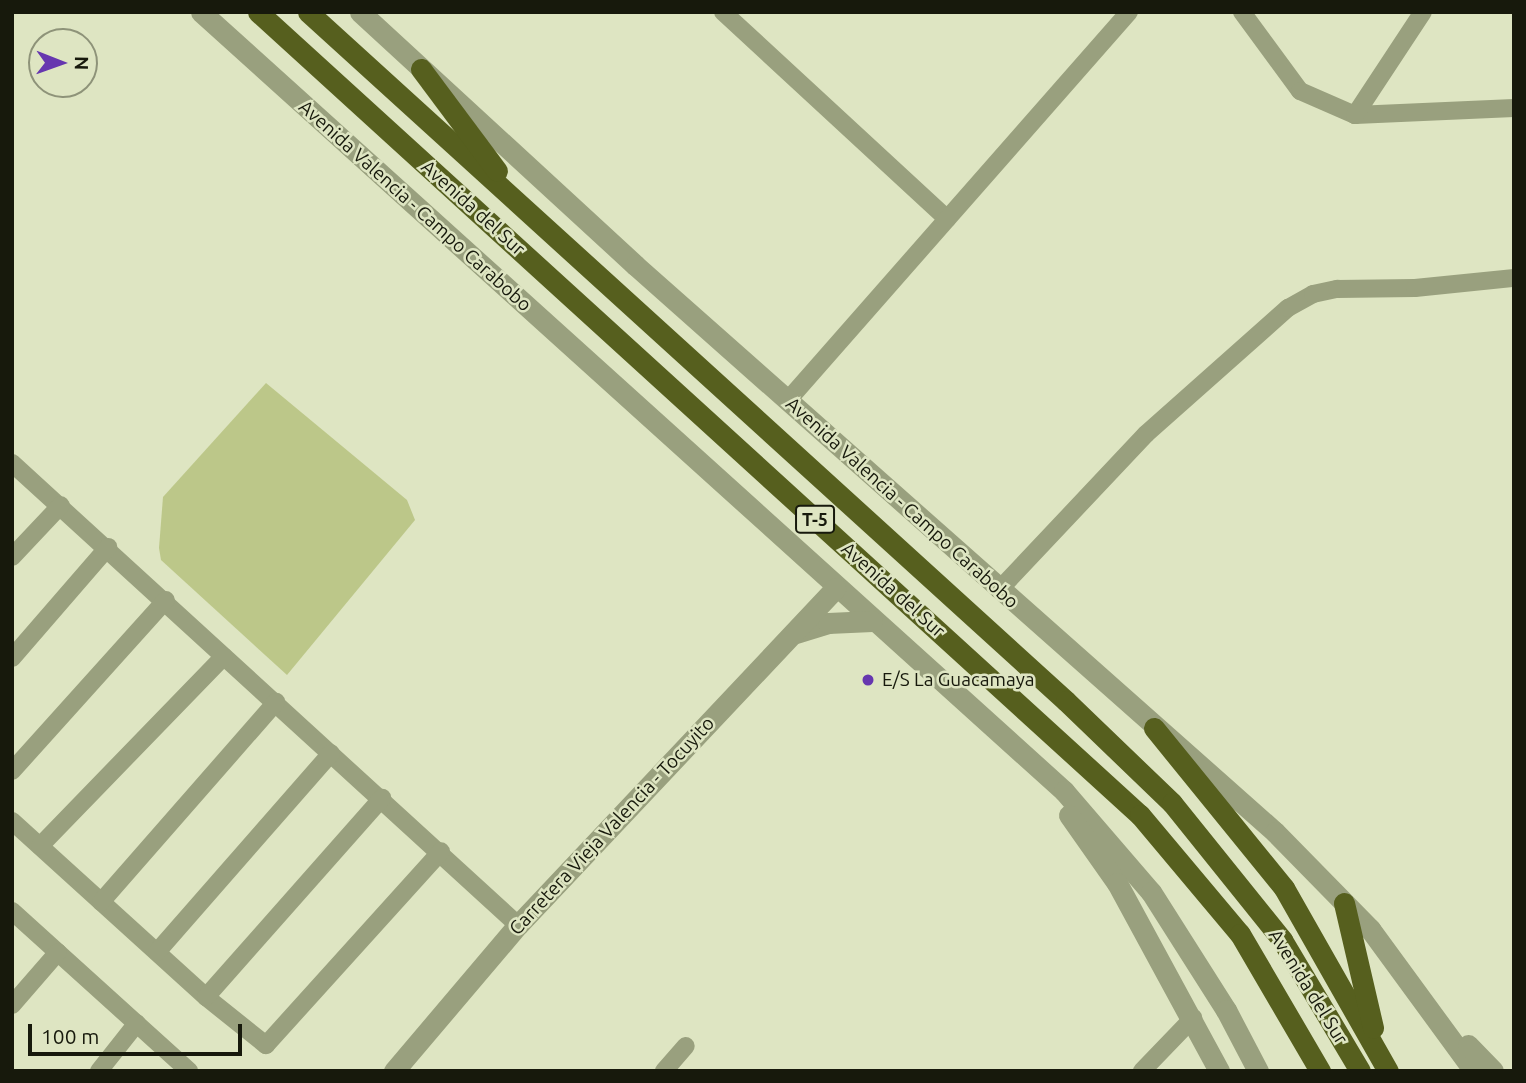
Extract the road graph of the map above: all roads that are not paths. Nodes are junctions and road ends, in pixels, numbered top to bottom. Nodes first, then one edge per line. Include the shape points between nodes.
1 (201, 12) edge
2 (258, 12) edge
3 (308, 12) edge
4 (723, 12) edge
5 (1129, 12) edge
6 (1242, 12) edge
7 (1423, 12) edge
8 (369, 15) edge
9 (421, 69) junction
10 (1514, 108) edge
11 (1355, 115) junction
12 (528, 212) junction
13 (947, 219) junction
14 (1514, 278) edge
15 (789, 400) junction
16 (12, 463) edge
17 (61, 505) junction
18 (108, 547) junction
19 (12, 557) edge
20 (836, 588) junction
21 (999, 590) junction
22 (166, 600) junction
23 (872, 621) junction
24 (793, 634) junction
25 (224, 656) junction
26 (12, 658) edge
27 (276, 702) junction
28 (1154, 729) junction
29 (331, 753) junction
30 (1035, 764) junction
31 (12, 771) edge
32 (382, 799) junction
33 (12, 821) edge
34 (40, 846) junction
35 (441, 851) junction
36 (101, 902) junction
37 (1344, 903) junction
38 (12, 911) edge
39 (518, 925) junction
40 (58, 952) junction
41 (157, 952) junction
42 (206, 997) junction
43 (12, 1005) edge
44 (1430, 1007) junction
45 (1193, 1018) junction
46 (137, 1024) junction
47 (686, 1046) dead end
48 (1378, 1050) junction
49 (99, 1071) edge
50 (189, 1071) edge
51 (394, 1071) edge
52 (664, 1071) edge
53 (1142, 1071) edge
54 (1219, 1071) edge
55 (1258, 1071) edge
56 (1320, 1071) edge
57 (1360, 1071) edge
58 (1388, 1071) edge
59 (1474, 1071) edge
60 (1493, 1071) edge

1 - 20 street, Avenida Valencia - Campo Carabobo
2 - 56 highway, Avenida del Sur / T-5 via 1140,815 1240,934
3 - 12 highway, Avenida del Sur / T-5
4 - 13 street
5 - 13 street
6 - 11 street via 1300,91
7 - 11 street
8 - 9 street, Avenida Valencia - Campo Carabobo
9 - 12 highway
9 - 15 street, Avenida Valencia - Campo Carabobo
10 - 11 street
12 - 57 highway, Avenida del Sur / T-5 via 1172,803 1282,940
13 - 15 street
14 - 21 street via 1415,288 1337,289 1312,294 1288,308 1146,434
15 - 21 street, Avenida Valencia - Campo Carabobo
16 - 17 street
17 - 18 street
17 - 19 street
18 - 22 street
18 - 26 street
20 - 23 street, Avenida Valencia - Campo Carabobo
20 - 24 street, Carretera Vieja Valencia - Tocuyito
21 - 28 street, Avenida Valencia - Campo Carabobo
22 - 25 street
22 - 31 street
23 - 24 street via 828,623
23 - 30 street, Avenida Valencia - Campo Carabobo
24 - 39 street, Carretera Vieja Valencia - Tocuyito
25 - 27 street
25 - 34 street
27 - 29 street
27 - 36 street
28 - 37 street, Avenida Valencia - Campo Carabobo via 1275,832
28 - 48 highway via 1284,888
29 - 32 street
29 - 41 street
30 - 45 street, Avenida Valencia - Campo Carabobo via 1117,883
30 - 55 street, Avenida Valencia - Campo Carabobo via 1151,892 1226,1010
32 - 35 street
32 - 42 street
33 - 34 street
34 - 36 street
35 - 39 street
35 - 42 street via 266,1045
36 - 41 street
37 - 44 street, Avenida Valencia - Campo Carabobo
37 - 48 highway
38 - 40 street
39 - 51 street, Carretera Vieja Valencia - Tocuyito
40 - 43 street
40 - 46 street
41 - 42 street
44 - 59 street
44 - 60 street
45 - 53 street
45 - 54 street, Avenida Valencia - Campo Carabobo
46 - 49 street
46 - 50 street
47 - 52 street
48 - 58 highway

